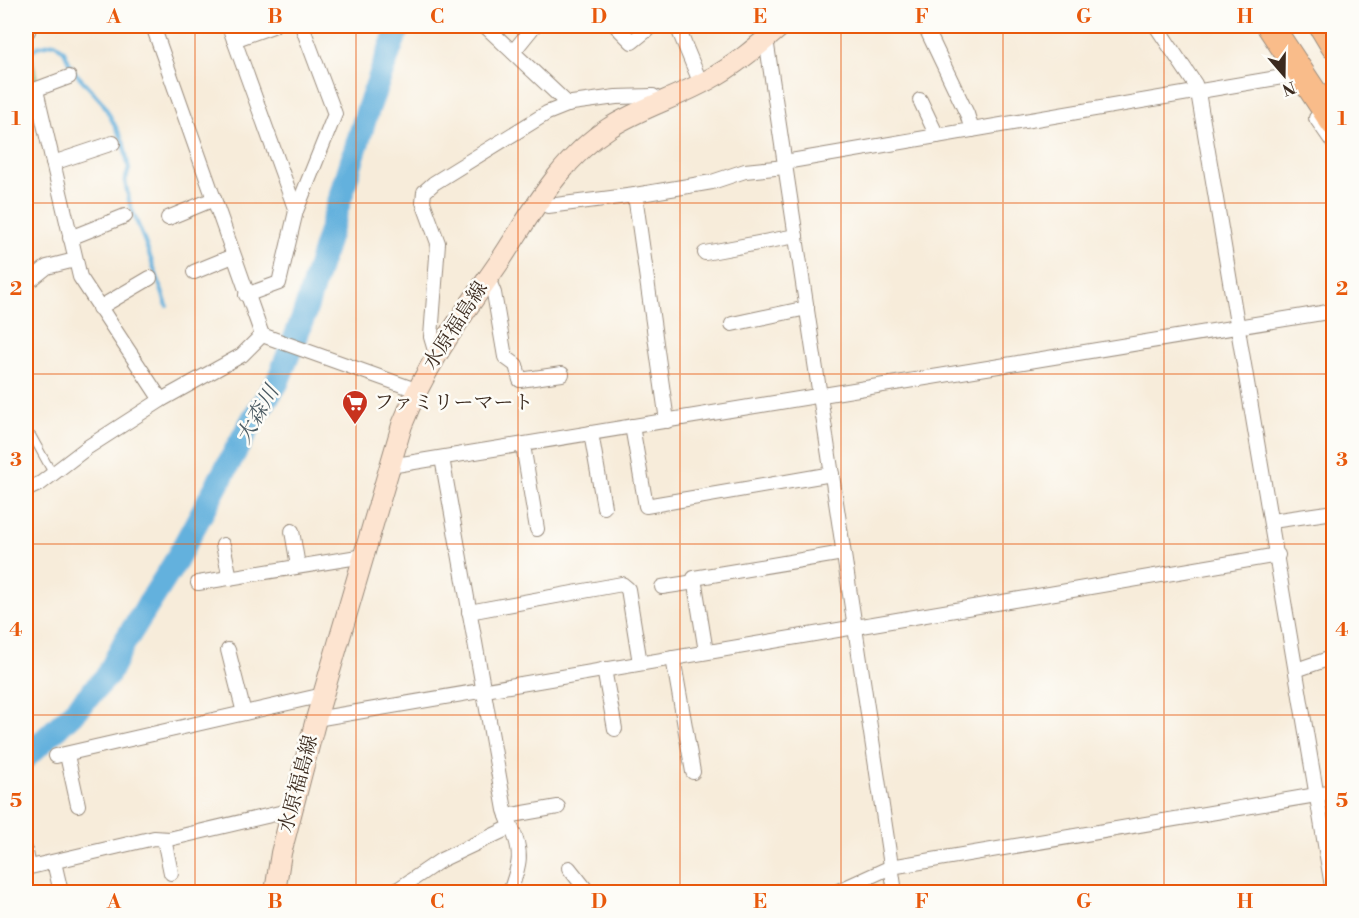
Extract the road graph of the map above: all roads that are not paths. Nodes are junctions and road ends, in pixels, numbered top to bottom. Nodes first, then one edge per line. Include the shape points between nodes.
1 (153, 26) edge
2 (229, 26) edge
3 (273, 26) edge
4 (302, 26) edge
5 (485, 26) edge
6 (534, 26) edge
7 (616, 26) edge
8 (651, 26) edge
9 (677, 26) edge
10 (781, 26) edge
11 (871, 26) edge
12 (882, 26) edge
13 (925, 26) edge
14 (1156, 26) edge
15 (1256, 26) edge
16 (1270, 26) edge
17 (1322, 26) edge
18 (766, 39) junction
19 (234, 40) junction
20 (1334, 46) edge
21 (513, 52) junction
22 (1288, 76) junction
23 (69, 78) dead end
24 (701, 84) junction
25 (1197, 90) junction
26 (31, 91) edge
27 (920, 100) dead end
28 (662, 102) junction
29 (569, 105) junction
30 (1334, 123) edge
31 (972, 129) junction
32 (937, 136) junction
33 (113, 143) dead end
34 (1334, 144) edge
35 (53, 163) junction
36 (785, 165) junction
37 (634, 195) junction
38 (214, 199) junction
39 (540, 201) junction
40 (296, 211) junction
41 (125, 216) dead end
42 (168, 218) dead end
43 (796, 236) junction
44 (70, 238) junction
45 (705, 253) dead end
46 (233, 256) junction
47 (75, 260) junction
48 (194, 272) dead end
49 (150, 278) dead end
50 (488, 279) junction
51 (26, 280) edge
52 (246, 295) junction
53 (99, 308) junction
54 (807, 308) junction
55 (1332, 311) edge
56 (732, 324) dead end
57 (1239, 327) junction
58 (1334, 329) edge
59 (264, 335) junction
60 (436, 354) junction
61 (562, 374) dead end
62 (416, 390) junction
63 (820, 396) junction
64 (161, 400) junction
65 (667, 421) junction
66 (633, 426) junction
67 (591, 433) junction
68 (26, 434) edge
69 (523, 445) junction
70 (442, 458) junction
71 (390, 466) junction
72 (53, 474) junction
73 (832, 474) junction
74 (26, 490) edge
75 (604, 507) dead end
76 (1334, 512) edge
77 (1272, 521) junction
78 (537, 530) dead end
79 (292, 531) dead end
80 (223, 545) dead end
81 (843, 553) junction
82 (364, 555) junction
83 (1278, 555) junction
84 (298, 567) junction
85 (230, 578) junction
86 (695, 582) junction
87 (198, 583) dead end
88 (662, 586) dead end
89 (469, 612) junction
90 (854, 626) junction
91 (228, 650) dead end
92 (706, 652) junction
93 (1334, 657) edge
94 (673, 658) junction
95 (640, 663) junction
96 (604, 669) junction
97 (1296, 670) junction
98 (483, 690) junction
99 (323, 695) junction
100 (244, 714) junction
101 (316, 719) junction
102 (615, 729) dead end
103 (693, 772) dead end
104 (1334, 792) edge
105 (1316, 795) junction
106 (78, 805) dead end
107 (558, 807) dead end
108 (292, 810) junction
109 (509, 821) junction
110 (164, 839) junction
111 (26, 852) edge
112 (54, 862) junction
113 (891, 867) junction
114 (27, 868) edge
115 (569, 868) dead end
116 (171, 873) dead end
117 (61, 892) edge
118 (275, 892) edge
119 (394, 892) edge
120 (510, 892) edge
121 (588, 892) edge
122 (836, 892) edge
123 (895, 892) edge
124 (1333, 892) edge

1 - 38 street
2 - 19 street
3 - 19 street
4 - 40 street via 335,114
5 - 21 street
6 - 21 street
7 - 8 street via 632,42
9 - 24 street
10 - 18 main road, 水原福島線
11 - 12 street
13 - 31 street
14 - 25 street
15 - 22 street
16 - 30 highway
17 - 20 highway
18 - 24 main road, 水原福島線
18 - 36 street
19 - 40 street
21 - 29 street
22 - 25 street
22 - 34 street
23 - 26 street
24 - 28 main road, 水原福島線
25 - 31 street
25 - 57 street
26 - 35 street
27 - 32 street
28 - 29 street via 653,96 615,97
28 - 39 main road, 水原福島線 via 600,134 556,176
29 - 60 street via 547,112 424,192 423,202 438,243 431,337
31 - 32 street
32 - 36 street
33 - 35 street
35 - 44 street
36 - 37 street
36 - 43 street
37 - 39 street via 549,206
37 - 65 street
38 - 42 street
38 - 46 street
39 - 50 main road, 水原福島線
40 - 52 street via 279,284
41 - 44 street
43 - 45 street
43 - 54 street
44 - 47 street
46 - 48 street
46 - 52 street
47 - 51 street via 47,267
47 - 53 street via 80,277
49 - 53 street
50 - 60 main road, 水原福島線
50 - 61 street via 505,357 516,365 519,380
52 - 59 street
53 - 64 street
54 - 56 street
54 - 63 street
55 - 57 street
55 - 58 street
57 - 63 street
57 - 77 street
59 - 62 street
59 - 64 street via 242,355
60 - 62 main road, 水原福島線
62 - 71 main road, 水原福島線
63 - 65 street
63 - 73 street
64 - 72 street
65 - 66 street
66 - 67 street
66 - 73 street via 646,506
67 - 69 street
67 - 75 street
68 - 72 lane via 32,436
69 - 70 street
69 - 78 street
70 - 71 street
70 - 89 street
71 - 82 main road, 水原福島線
72 - 74 street
73 - 81 street
76 - 77 street
77 - 83 street
79 - 84 street
80 - 85 street
81 - 86 street via 694,578
81 - 90 street
82 - 84 street
82 - 99 main road, 水原福島線
83 - 90 street
83 - 97 street
84 - 85 street
85 - 87 street
86 - 88 street
86 - 92 street
89 - 95 street via 622,585 628,589
89 - 98 street
90 - 92 street
90 - 113 street
91 - 100 street
92 - 94 street
93 - 97 street
94 - 95 street
94 - 103 street
95 - 96 street
96 - 98 street
96 - 102 street
97 - 105 street
98 - 101 street
98 - 109 street
99 - 100 street
99 - 101 main road, 水原福島線
100 - 106 street via 62,755
101 - 108 main road, 水原福島線
104 - 105 street
105 - 113 street
105 - 124 street
107 - 109 street
108 - 110 street
108 - 118 main road, 水原福島線
109 - 119 street
109 - 120 street via 520,853
110 - 112 street via 154,838
110 - 116 street
111 - 114 street
112 - 114 street
112 - 117 street
113 - 122 street
113 - 123 street
115 - 121 street

